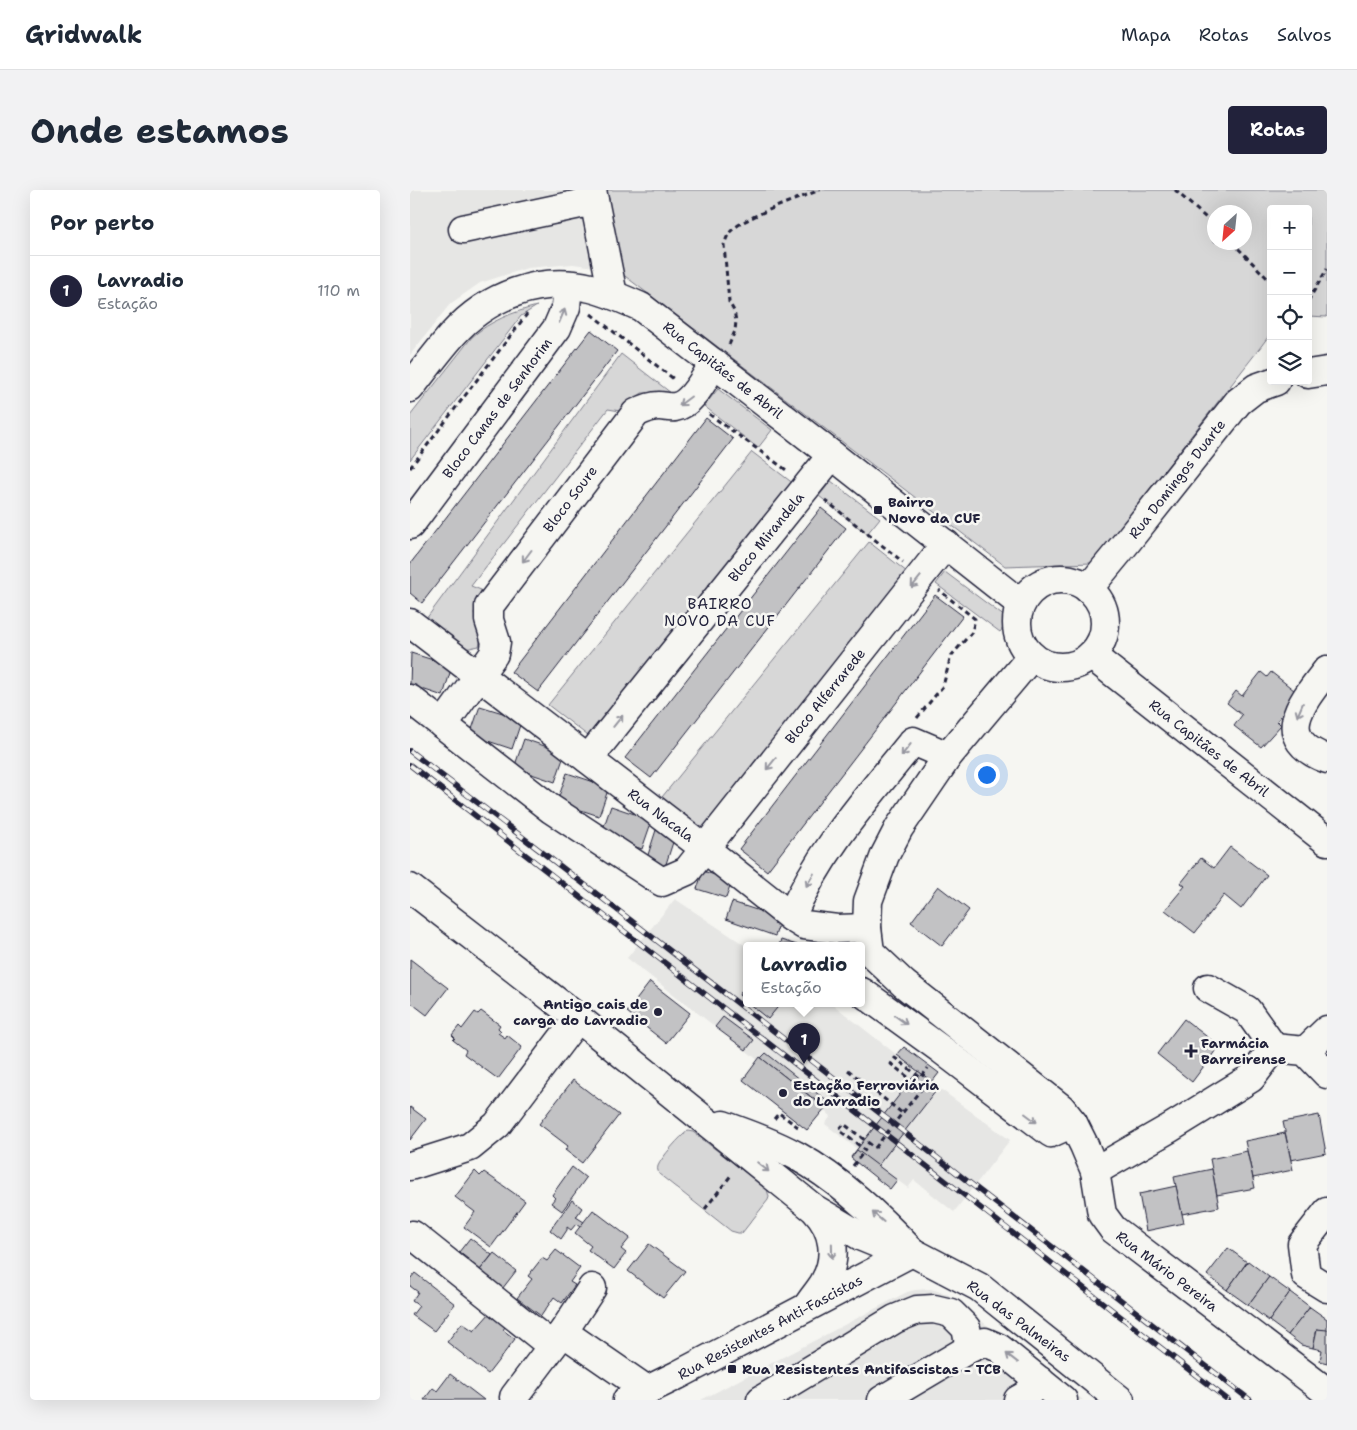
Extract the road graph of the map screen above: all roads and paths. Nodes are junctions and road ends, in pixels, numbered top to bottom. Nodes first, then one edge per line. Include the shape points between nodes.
1 (820, 190) edge
2 (1175, 190) edge
3 (593, 195) edge
4 (1207, 219) edge
5 (463, 229) dead end
6 (1240, 250) edge
7 (1327, 269) edge
8 (1267, 278) edge
9 (568, 285) junction
10 (613, 295) junction
11 (1312, 295) edge
12 (714, 363) junction
13 (1327, 371) edge
14 (1312, 373) edge
15 (1267, 384) edge
16 (410, 388) edge
17 (832, 455) junction
18 (410, 525) edge
19 (946, 544) junction
20 (1088, 588) junction
21 (1022, 604) junction
22 (410, 623) edge
23 (1091, 655) junction
24 (1032, 656) junction
25 (1327, 670) edge
26 (478, 676) junction
27 (410, 699) edge
28 (443, 724) junction
29 (948, 756) junction
30 (588, 759) junction
31 (1327, 759) edge
32 (1327, 841) edge
33 (704, 848) junction
34 (410, 888) edge
35 (791, 918) junction
36 (857, 942) edge
37 (866, 948) edge
38 (1208, 988) dead end
39 (865, 994) edge
40 (578, 1018) junction
41 (1327, 1030) edge
42 (1274, 1048) junction
43 (1305, 1051) junction
44 (848, 1070) dead end
45 (1327, 1074) edge
46 (920, 1078) dead end
47 (685, 1103) junction
48 (902, 1113) junction
49 (1073, 1123) junction
50 (865, 1150) dead end
51 (410, 1166) edge
52 (1095, 1171) junction
53 (733, 1172) dead end
54 (813, 1208) junction
55 (705, 1209) dead end
56 (1327, 1212) edge
57 (411, 1233) edge
58 (912, 1252) junction
59 (592, 1288) dead end
60 (1327, 1288) edge
61 (806, 1307) junction
62 (557, 1338) junction
63 (970, 1348) junction
64 (1040, 1381) junction
65 (1327, 1392) edge
66 (514, 1397) dead end
67 (647, 1397) edge
68 (761, 1400) edge
69 (882, 1400) edge
70 (1018, 1400) edge
71 (1063, 1400) edge
72 (1120, 1400) edge

1 - 12 path via 766,212 730,232 724,245 735,331 730,345
2 - 4 path
3 - 5 street
3 - 10 street
6 - 8 path
7 - 11 path
9 - 10 street, Rua Capitães de Abril
9 - 16 street, Rua Capitães de Abril via 539,285 495,301 454,333
18 -> 9 street, Bloco Canas de Senhorim via 557,328 566,307
10 - 12 street, Rua Capitães de Abril via 641,307
12 - 17 street, Rua Capitães de Abril
12 -> 26 street, Bloco Soure via 684,404 674,408 649,407 636,413 489,606 489,620 496,642 494,654
13 - 14 street
15 - 20 street, Rua Domingos Duarte via 1238,402
17 - 19 street, Rua Capitães de Abril
30 -> 17 street, Bloco Mirandela
19 - 21 street, Rua Capitães de Abril
19 -> 33 street, Bloco Alferrarede
20 - 21 street via 1057,579 1036,587
20 - 23 street via 1097,598 1105,621 1104,633
21 - 24 street via 1017,626
22 - 26 street, Rua Nacala
23 - 24 street via 1062,667 1041,662
23 - 32 street, Rua Capitães de Abril
24 - 29 street
25 -> 31 street via 1301,705 1295,727 1303,746
26 - 28 street
26 - 30 street, Rua Nacala
27 - 28 street, Rua Nacala
28 - 33 street, Rua Nacala via 551,809 662,882 687,871
29 -> 35 street via 913,741 832,844 799,897
29 - 37 street via 899,828 885,855 868,901
30 - 33 street, Rua Nacala
33 - 35 street
34 - 40 street
35 - 36 street via 804,925 837,928
37 - 49 street, Rua Mário Pereira via 904,984 1060,1108
38 - 42 street via 1246,1010
39 -> 49 street via 1051,1133
40 - 47 street
40 - 51 street via 497,1125 470,1146
41 - 43 street
42 - 43 street
42 - 52 street via 1250,1078
43 - 45 street
44 - 48 path
46 - 48 path, bridge via 895,1058 891,1064 922,1088
47 -> 54 street
58 -> 47 street via 882,1220 798,1157 715,1122
48 - 50 path, bridge via 875,1148 844,1124 839,1130
49 - 52 street, Rua Mário Pereira
52 - 65 street, Rua Mário Pereira via 1102,1214 1113,1229
53 - 55 path
54 - 58 street via 862,1238
54 -> 61 street via 827,1226 833,1256 827,1278
56 - 60 street via 1302,1244 1306,1274
57 - 62 street
58 - 61 street, Rua Resistentes Anti-Fascistas
58 - 72 street, Rua das Palmeiras via 979,1287
59 - 62 street
61 - 67 street, Rua Resistentes Anti-Fascistas via 678,1375
62 - 66 street
62 - 67 street
64 -> 63 street via 999,1348 985,1342
63 - 68 street via 966,1328 951,1313 917,1310 894,1319
63 - 69 street
64 - 70 street
64 - 71 street

